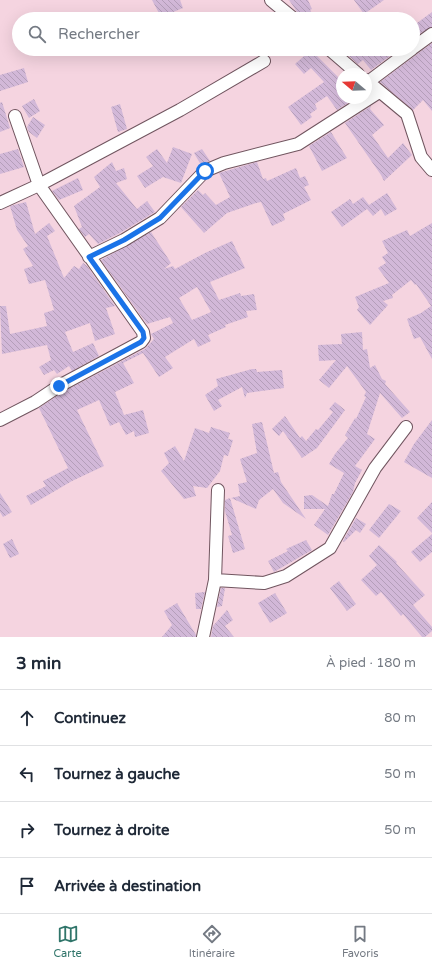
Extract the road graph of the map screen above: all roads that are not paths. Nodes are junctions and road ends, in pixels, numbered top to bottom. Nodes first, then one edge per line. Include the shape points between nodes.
1 (271, 0) edge
2 (286, 12) edge
3 (432, 34) edge
4 (420, 43) edge
5 (337, 56) edge
6 (402, 56) edge
7 (264, 61) dead end
8 (351, 68) edge
9 (372, 77) edge
10 (372, 86) edge
11 (379, 92) junction
12 (15, 116) dead end
13 (432, 170) edge
14 (38, 185) junction
15 (0, 203) edge
16 (89, 257) junction
17 (0, 420) edge
18 (406, 427) dead end
19 (218, 490) dead end
20 (215, 580) junction
21 (203, 637) edge

1 - 2 street
3 - 4 street
5 - 8 street
6 - 9 street
7 - 14 street via 180,110
10 - 11 street
11 - 13 street via 407,114 421,156
11 - 16 street via 298,144 224,163 205,171 160,218
12 - 14 street
14 - 15 street
14 - 16 street
16 - 17 street via 143,332 144,338
18 - 20 street via 375,468 330,548 286,576 264,583
19 - 20 street
20 - 21 street

